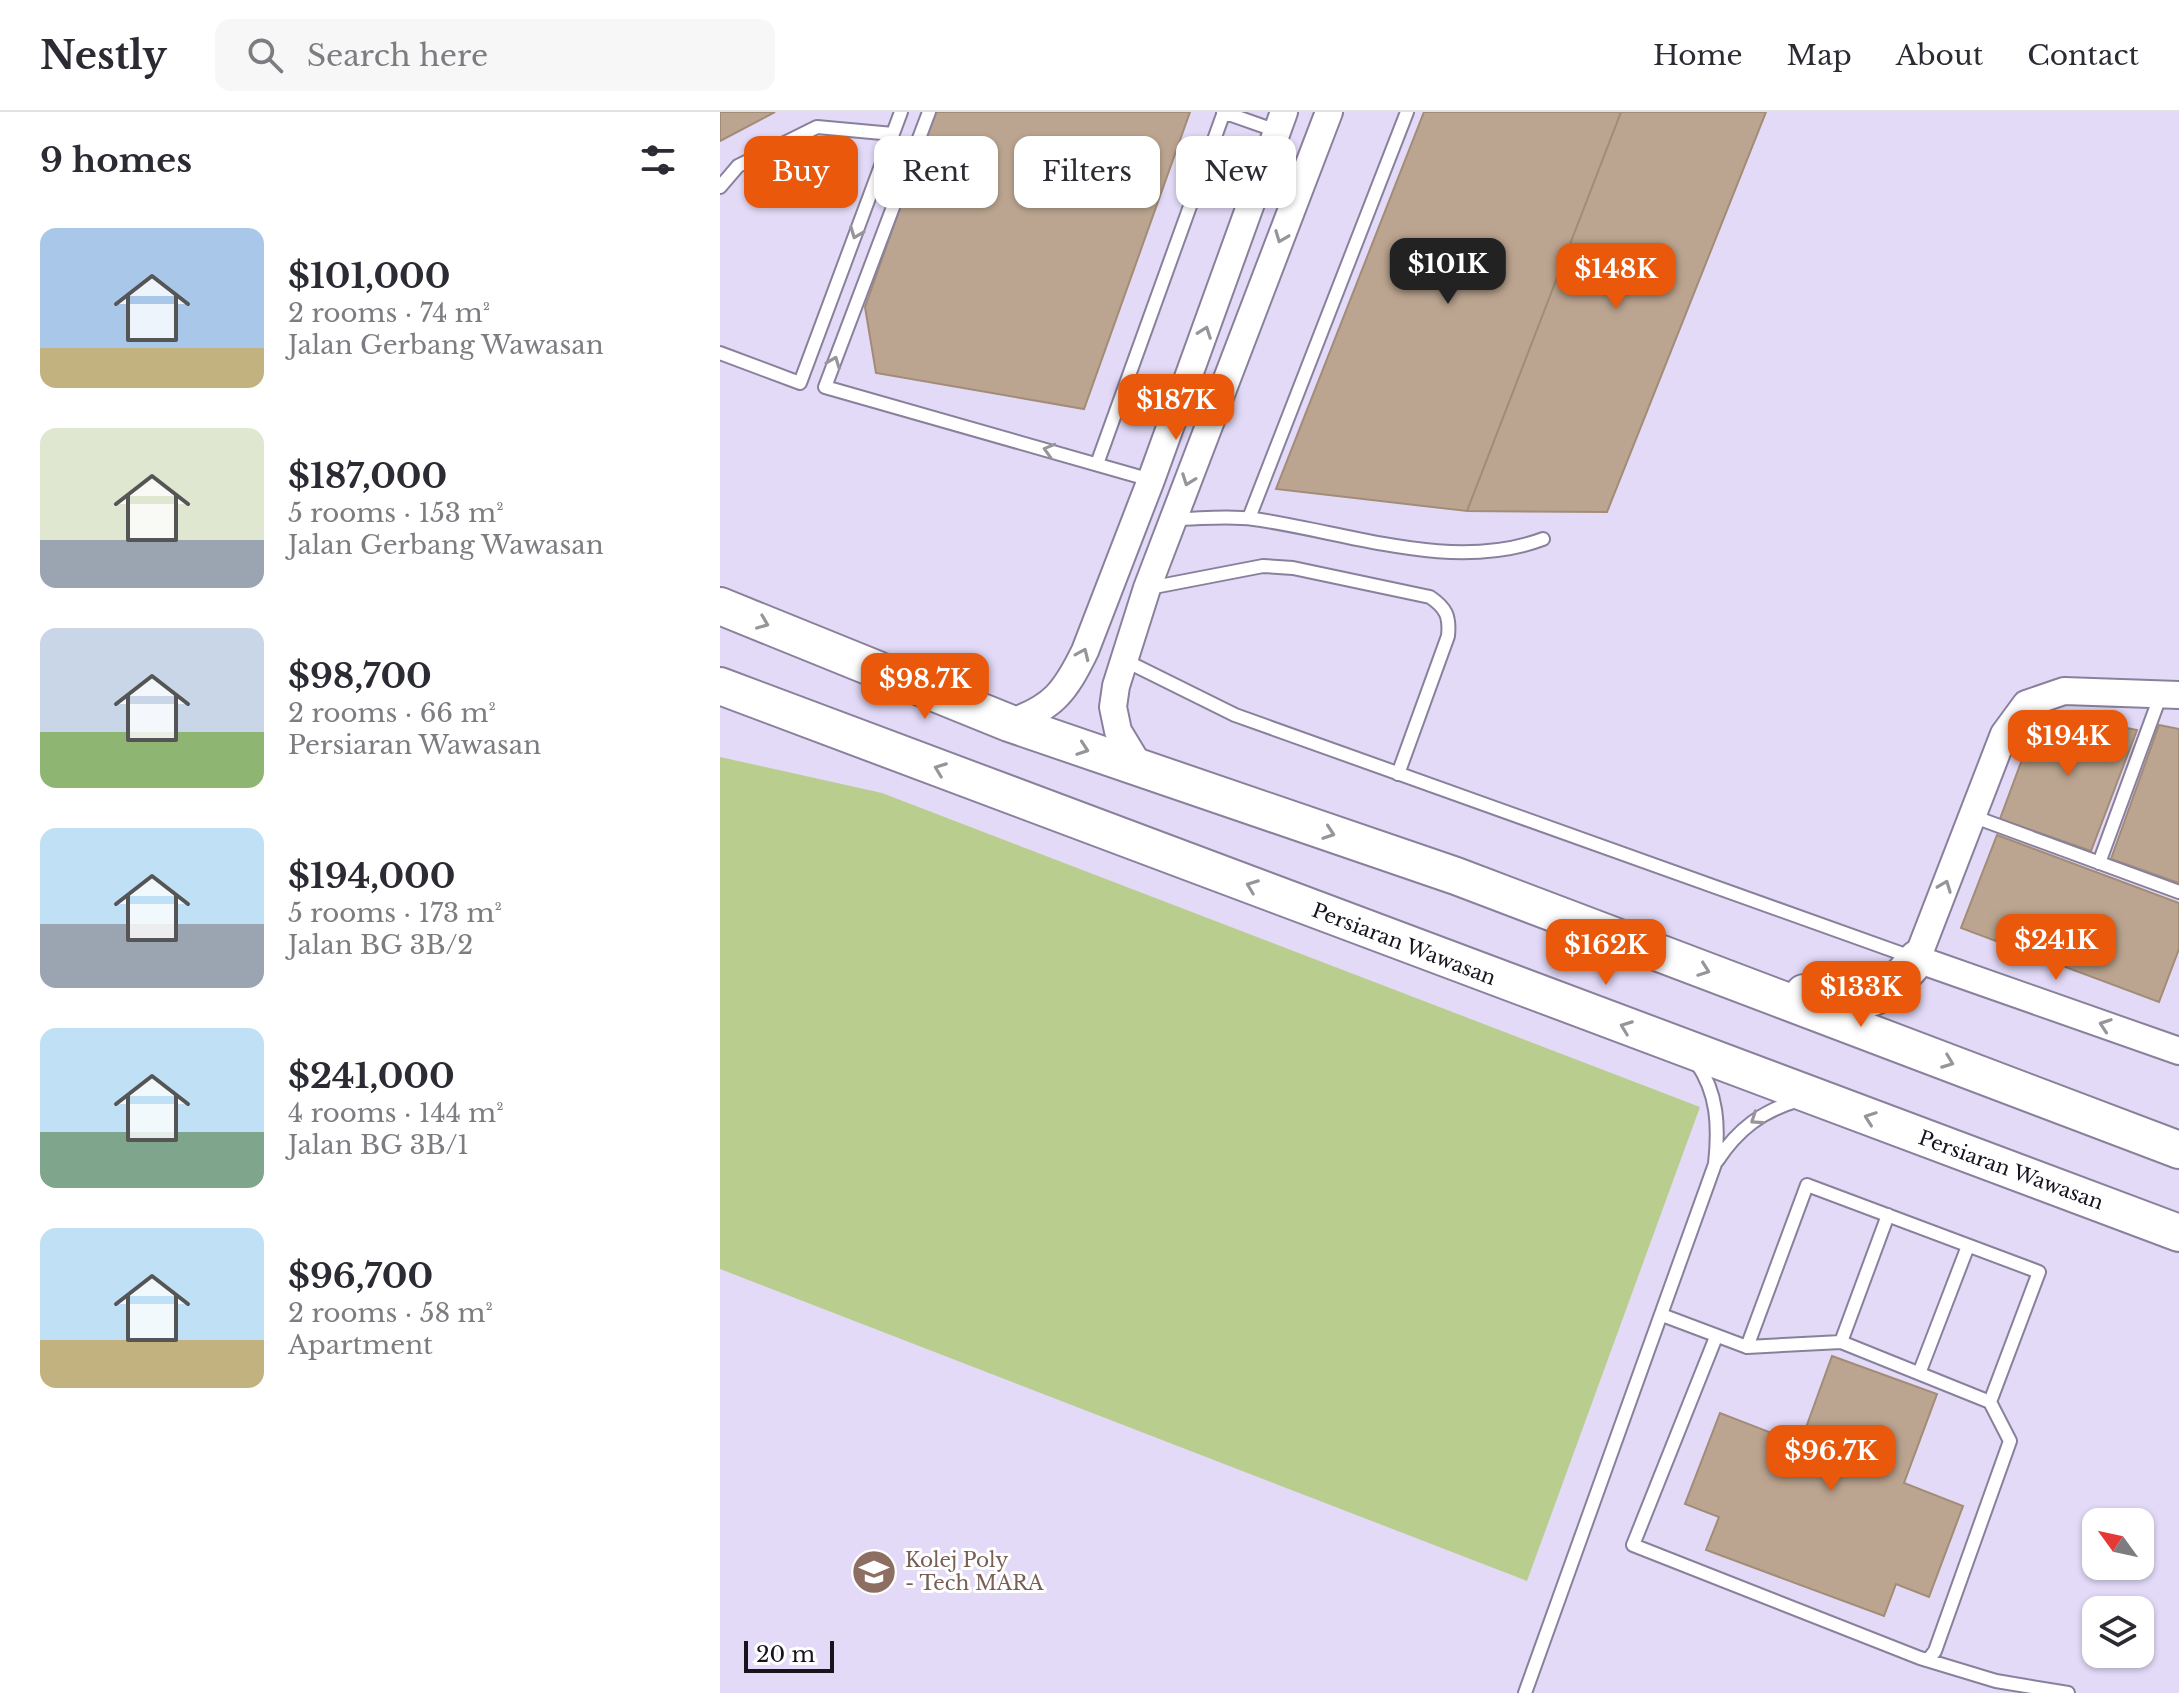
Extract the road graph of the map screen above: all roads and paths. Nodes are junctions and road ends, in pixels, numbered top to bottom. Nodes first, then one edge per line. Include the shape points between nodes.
1 (901, 112) edge
2 (929, 112) edge
3 (1224, 112) edge
4 (1329, 112) edge
5 (1407, 112) edge
6 (1280, 122) edge
7 (893, 134) junction
8 (720, 187) edge
9 (720, 353) edge
10 (800, 383) junction
11 (825, 387) junction
12 (1097, 464) junction
13 (1151, 480) junction
14 (1249, 518) junction
15 (1174, 519) junction
16 (1543, 539) dead end
17 (1147, 588) junction
18 (720, 606) edge
19 (1124, 660) junction
20 (720, 686) edge
21 (2170, 694) edge
22 (720, 697) edge
23 (760, 701) junction
24 (1009, 723) junction
25 (1141, 769) junction
26 (1398, 774) junction
27 (1972, 816) junction
28 (2099, 863) junction
29 (2179, 892) edge
30 (1917, 959) junction
31 (1762, 992) junction
32 (1687, 1050) junction
33 (2179, 1051) edge
34 (1812, 1096) junction
35 (2179, 1150) edge
36 (1715, 1164) junction
37 (1888, 1215) junction
38 (2179, 1233) edge
39 (1968, 1246) junction
40 (1662, 1315) junction
41 (1716, 1337) junction
42 (1841, 1342) junction
43 (1747, 1347) junction
44 (1920, 1371) junction
45 (1990, 1402) junction
46 (1928, 1660) junction
47 (1525, 1693) edge
48 (2068, 1693) edge

1 - 7 lane
11 -> 2 lane
3 - 6 lane
3 - 12 lane
4 -> 15 street
5 - 14 lane
13 -> 6 street
7 - 8 lane via 817,127 738,166
7 -> 10 lane
9 - 10 lane
10 - 11 lane
12 -> 11 lane
12 - 13 lane
24 -> 13 street via 1041,711 1072,677
14 - 15 lane
14 - 16 lane via 1455,554 1512,551
15 - 17 street
17 - 19 street
17 - 26 lane via 1263,566 1430,597 1450,619 1448,636
18 -> 24 main road
19 - 25 street via 1113,707 1118,731
19 - 26 lane via 1235,715
20 - 23 main road, Persiaran Wawasan
21 - 27 street via 2064,691 2026,704 2004,734
21 - 28 lane
22 - 23 main road
32 -> 23 main road, Persiaran Wawasan
24 -> 25 main road
25 -> 31 main road via 1456,876
26 - 30 lane
27 - 28 lane
30 -> 27 street
28 - 29 lane
30 - 31 main road via 1891,990 1874,999
33 -> 30 street
31 -> 35 main road
32 - 34 main road, Persiaran Wawasan
32 - 36 lane via 1705,1074 1715,1103
34 -> 36 lane via 1755,1118 1731,1139
38 -> 34 main road, Persiaran Wawasan
36 - 40 lane
37 - 39 lane
37 - 42 lane
37 - 43 lane via 1807,1185
39 - 44 lane
39 - 45 lane via 2039,1272
40 - 41 lane
40 - 47 lane
41 - 43 lane
41 - 46 lane via 1633,1545
42 - 43 lane
42 - 44 lane
44 - 45 lane
45 - 46 lane via 2010,1441
46 - 48 lane via 1996,1681

